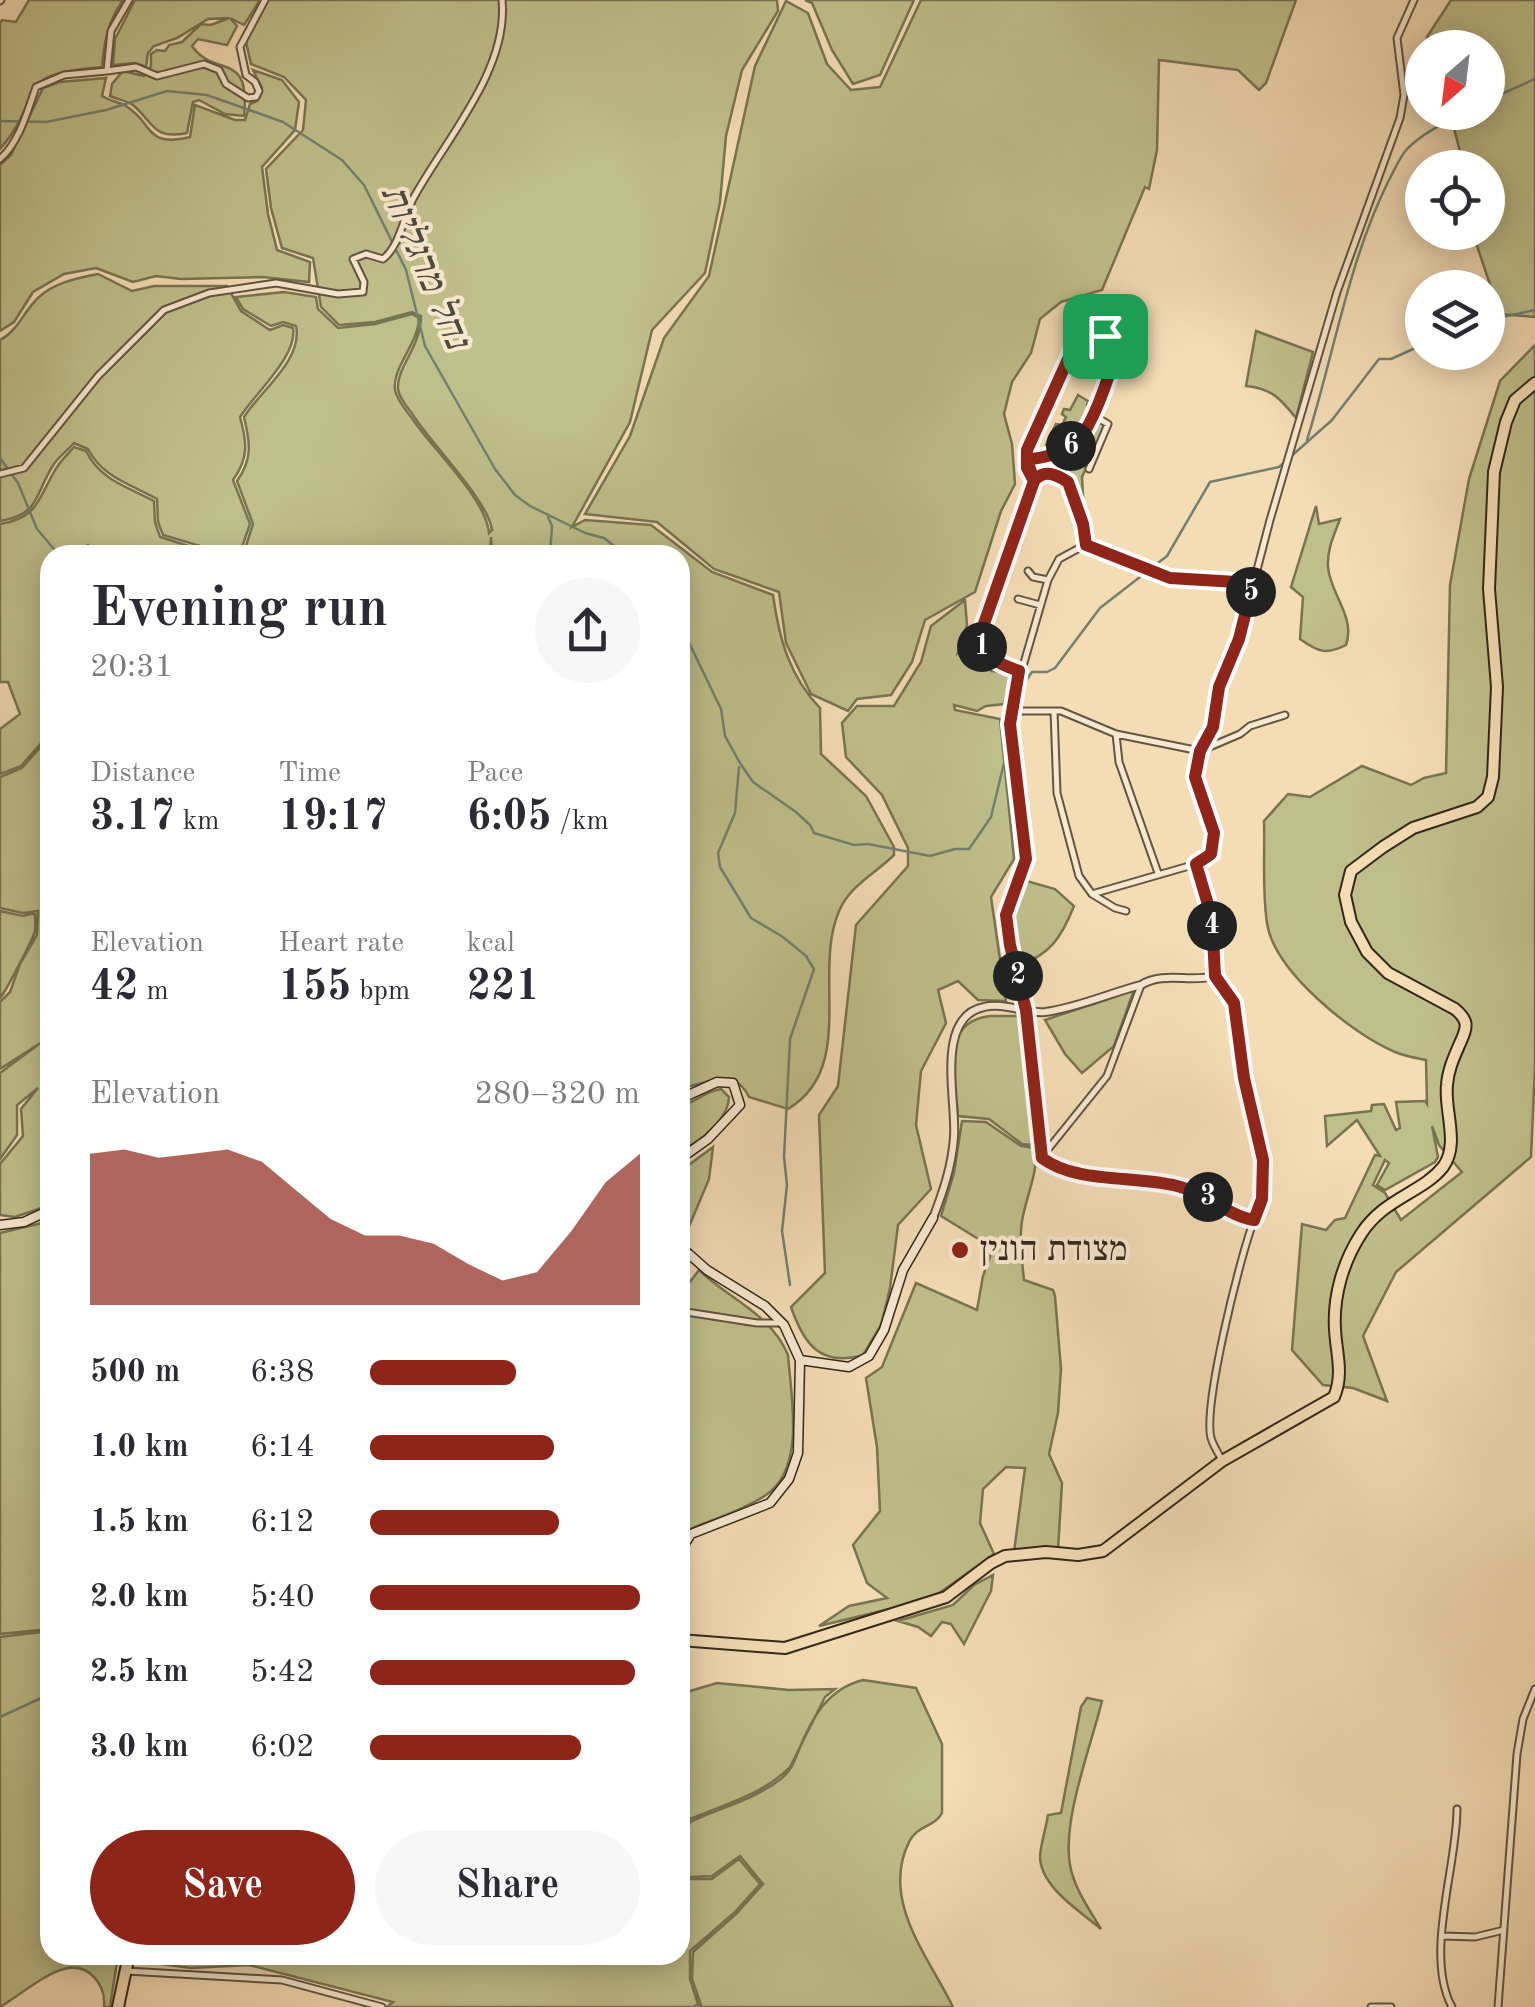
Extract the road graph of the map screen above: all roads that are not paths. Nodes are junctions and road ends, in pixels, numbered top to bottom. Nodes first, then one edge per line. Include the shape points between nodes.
1 (130, 0) edge
2 (265, 0) edge
3 (502, 0) edge
4 (1414, 0) edge
5 (107, 71) junction
6 (0, 159) edge
7 (1122, 312) dead end
8 (1105, 336) junction
9 (1535, 383) edge
10 (1092, 415) junction
11 (1027, 460) junction
12 (1089, 469) dead end
13 (0, 474) edge
14 (1034, 481) junction
15 (1086, 545) junction
16 (1028, 571) dead end
17 (1048, 580) junction
18 (1253, 583) junction
19 (1018, 599) dead end
20 (1040, 605) junction
21 (1019, 671) junction
22 (1010, 711) junction
23 (1054, 711) junction
24 (1285, 715) dead end
25 (1116, 734) junction
26 (1200, 751) junction
27 (1196, 864) junction
28 (1158, 873) junction
29 (1092, 894) junction
30 (1126, 911) dead end
31 (1215, 976) junction
32 (1141, 985) junction
33 (1026, 1010) junction
34 (690, 1094) edge
35 (690, 1151) edge
36 (1042, 1158) junction
37 (40, 1215) edge
38 (932, 1218) joint
39 (1254, 1220) junction
40 (0, 1225) edge
41 (690, 1255) edge
42 (690, 1313) edge
43 (782, 1323) junction
44 (800, 1360) junction
45 (1222, 1460) junction
46 (690, 1536) edge
47 (690, 1641) edge
48 (1535, 1689) edge
49 (1457, 1809) dead end
50 (1504, 1930) junction
51 (1442, 1936) junction
52 (128, 1965) edge
53 (127, 1971) junction
54 (118, 2007) edge
55 (382, 2007) edge
56 (1370, 2007) edge
57 (1391, 2007) edge
58 (1452, 2007) edge
59 (1498, 2007) edge

1 - 5 street via 111,31
2 - 5 street via 240,47 256,97 240,93 204,64 157,76 136,67
3 - 13 street via 492,60 410,204 392,252 352,259 363,292 276,283 210,293 164,310 98,376 24,468
4 - 18 street via 1397,38 1400,118 1337,292
5 - 6 street via 64,75 36,87
7 - 8 street
8 - 10 street via 1115,356
8 - 11 street via 1081,338 1074,346
9 - 45 main road via 1515,400 1494,472 1489,589 1497,688 1488,797 1383,846 1350,871 1345,895 1359,937 1388,974 1464,1017 1467,1027 1447,1079 1450,1153 1437,1173 1382,1210 1354,1246 1336,1301 1340,1373 1334,1397
10 - 11 street via 1076,443
10 - 12 street via 1108,424
11 - 14 street
14 - 15 street via 1052,474 1068,482
14 - 21 street via 979,638 990,658
15 - 17 street via 1059,560
15 - 18 street via 1170,578
16 - 17 street
17 - 20 street
18 - 26 street via 1213,727
19 - 20 street
20 - 21 street
21 - 22 street
22 - 23 street
22 - 33 street via 1026,859 1006,915
23 - 25 street
23 - 29 street via 1057,793 1080,876
24 - 26 street
25 - 26 street
25 - 28 street via 1119,762
26 - 27 street via 1195,777 1215,843
27 - 28 street
27 - 31 street via 1212,918
28 - 29 street
29 - 30 street
31 - 32 street via 1153,978
31 - 39 street via 1234,1003 1263,1160
32 - 33 street via 1042,1012
32 - 36 street via 1107,1076
33 - 36 street
33 - 38 street via 982,1007 960,1028 951,1051 951,1166
34 - 35 main road via 717,1082 733,1083 740,1105
36 - 39 street via 1056,1170 1197,1192
37 - 40 main road
38 - 44 main road via 869,1356 848,1367
39 - 45 street via 1212,1404 1211,1438
41 - 43 main road
42 - 43 street
43 - 44 main road
44 - 46 main road via 798,1453 789,1479 770,1503
45 - 47 main road via 1103,1550 1005,1556 946,1597 785,1648
48 - 50 street via 1517,1754
49 - 51 street
50 - 51 street
50 - 59 street
51 - 58 street
52 - 53 main road
53 - 54 main road
53 - 55 street via 282,1980
56 - 57 street

